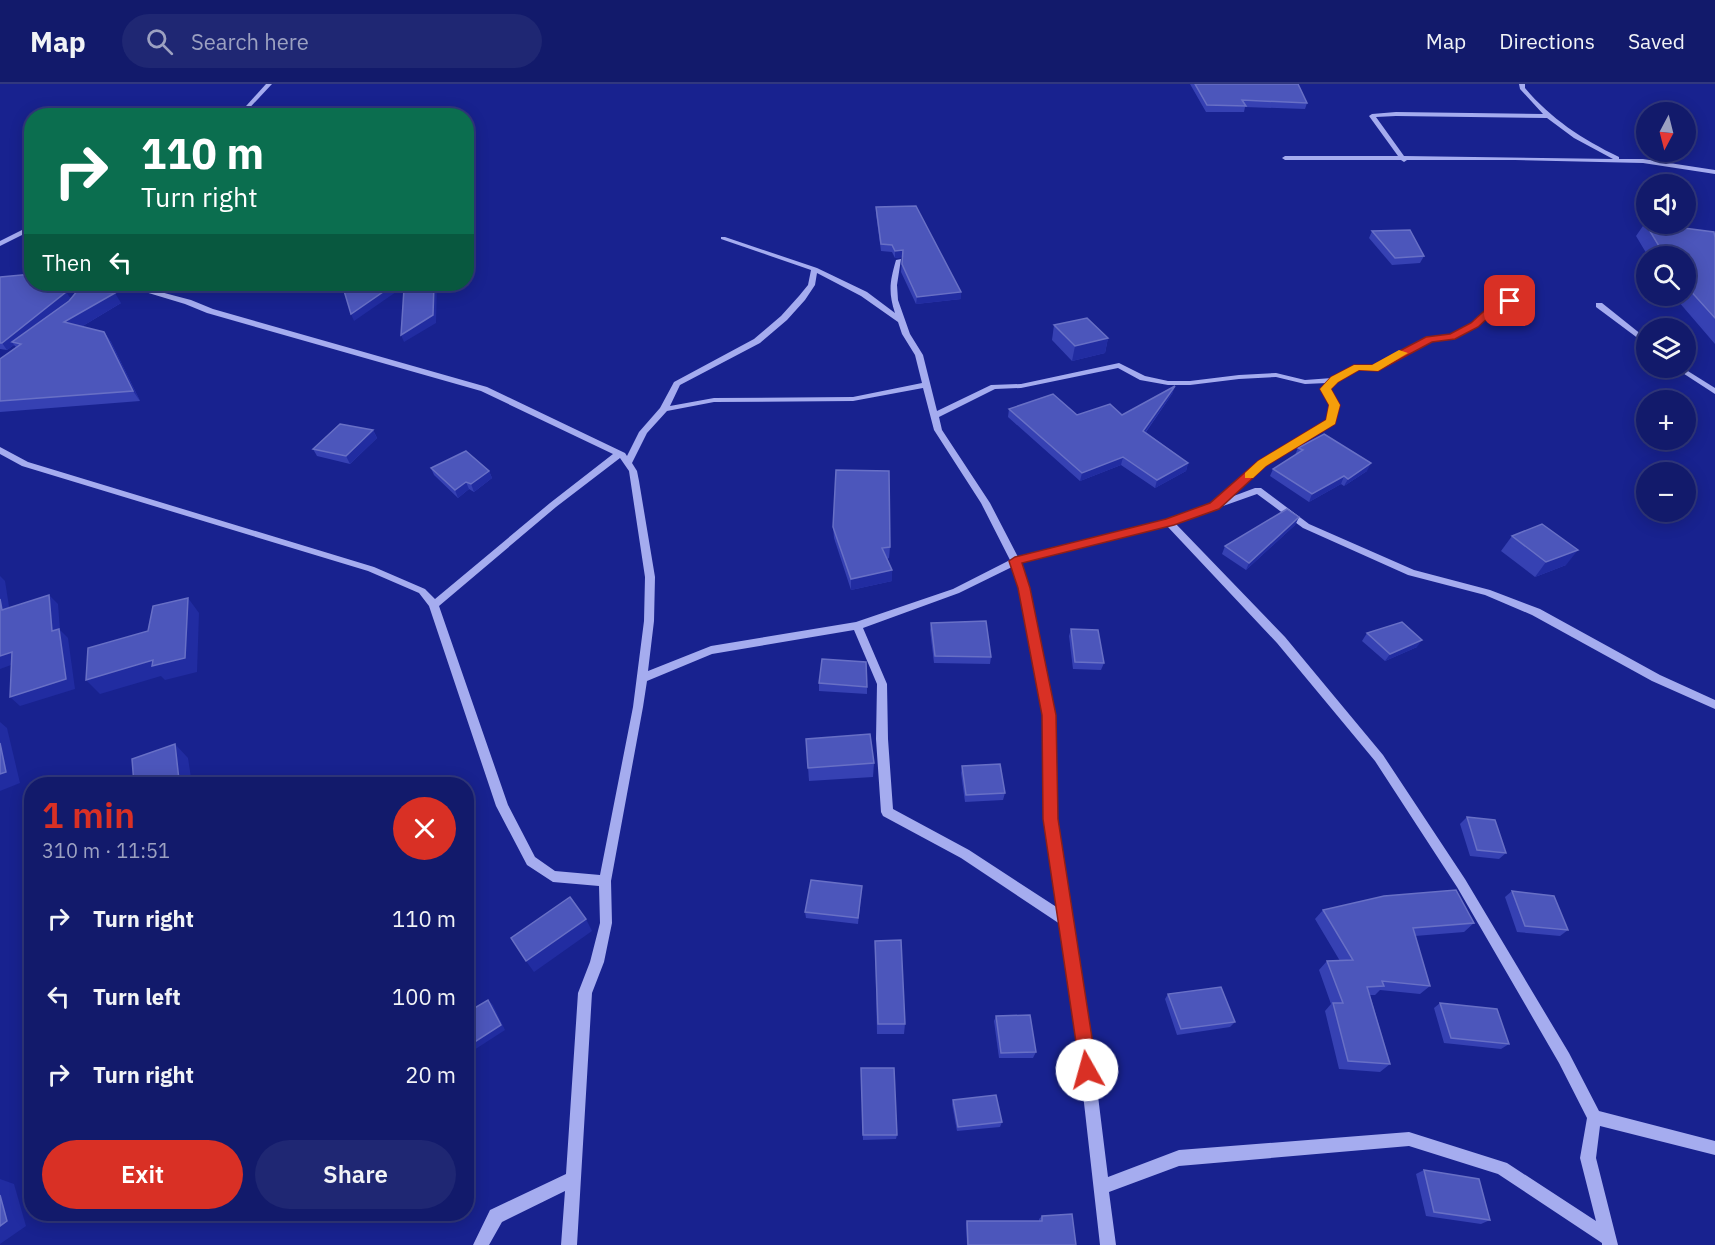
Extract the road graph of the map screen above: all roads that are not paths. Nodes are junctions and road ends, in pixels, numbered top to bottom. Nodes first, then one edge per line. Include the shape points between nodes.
1 (269, 84) edge
2 (1522, 84) edge
3 (246, 108) edge
4 (1547, 116) junction
5 (1285, 158) dead end
6 (1404, 160) junction
7 (1623, 161) junction
8 (1715, 172) edge
9 (24, 231) edge
10 (24, 237) edge
11 (12, 238) junction
12 (723, 238) dead end
13 (0, 242) edge
14 (899, 260) edge
15 (815, 269) junction
16 (85, 291) edge
17 (149, 291) edge
18 (1510, 301) dead end
19 (1599, 304) dead end
20 (70, 307) edge
21 (902, 322) junction
22 (1636, 334) edge
23 (1694, 378) edge
24 (1334, 380) junction
25 (926, 385) junction
26 (1715, 392) edge
27 (664, 409) junction
28 (934, 416) junction
29 (0, 450) edge
30 (619, 454) junction
31 (628, 462) junction
32 (1215, 506) junction
33 (1170, 522) junction
34 (1015, 561) junction
35 (434, 605) junction
36 (857, 626) junction
37 (642, 678) junction
38 (1715, 705) edge
39 (605, 881) junction
40 (1066, 921) junction
41 (1594, 1117) junction
42 (1715, 1148) edge
43 (572, 1179) junction
44 (1102, 1187) junction
45 (1608, 1241) edge
46 (481, 1245) edge
47 (569, 1245) edge
48 (1108, 1245) edge

1 - 3 street
2 - 4 street
4 - 6 street via 1372,116
4 - 7 street via 1569,134
5 - 6 street
6 - 7 street
7 - 8 street
9 - 11 street
10 - 11 street
11 - 13 street
12 - 15 street
14 - 21 street via 893,285
15 - 21 street via 864,294
15 - 27 street via 811,285 784,318 757,341 677,384
16 - 20 street
17 - 30 street via 484,389
18 - 24 street via 1496,305 1474,325 1452,336 1430,339 1374,369 1358,367
19 - 22 street
21 - 25 street via 919,355
23 - 26 street
24 - 28 street via 1305,382 1276,375 1168,383 1143,378 1119,365 1021,386 994,387
24 - 32 street via 1325,389 1335,405 1331,421 1262,464
25 - 27 street via 853,399 714,400
25 - 28 street
27 - 31 street via 643,432
28 - 34 street via 938,430 985,503
29 - 35 street via 25,464 371,570 422,591
30 - 31 street
30 - 35 street
31 - 37 street via 635,481 650,577
32 - 33 street
32 - 38 street via 1258,490 1306,526 1411,573 1487,592 1536,612 1656,678
33 - 34 street
33 - 41 street via 1281,640 1379,758 1461,883 1564,1058
34 - 36 street via 956,591
34 - 40 street via 1049,715 1050,819
35 - 39 street via 502,806 531,861 553,876
36 - 37 street via 711,650
36 - 40 street via 882,684 887,812 965,854
37 - 39 street
39 - 43 street via 606,923 585,993
40 - 44 street
41 - 42 street
41 - 45 street via 1588,1158
43 - 46 street via 496,1216
43 - 47 street
44 - 45 street via 1179,1158 1409,1138 1502,1168
44 - 48 street

